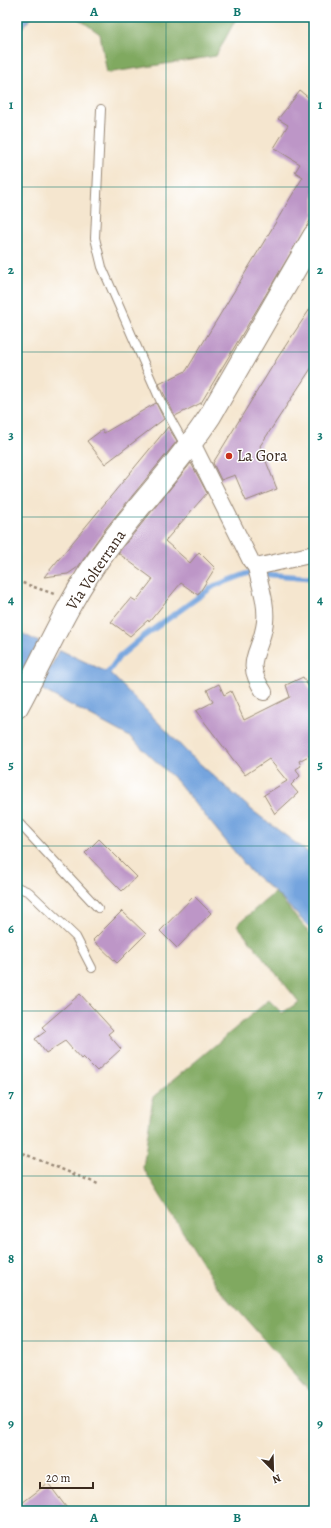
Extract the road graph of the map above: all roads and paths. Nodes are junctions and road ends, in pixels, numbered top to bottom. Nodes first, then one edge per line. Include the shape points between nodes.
1 (101, 109) dead end
2 (314, 236) edge
3 (190, 446) junction
4 (314, 554) edge
5 (256, 567) junction
6 (17, 581) edge
7 (64, 603) junction
8 (264, 692) dead end
9 (18, 706) edge
10 (17, 821) edge
11 (17, 887) edge
12 (98, 908) dead end
13 (92, 968) dead end
14 (17, 1151) edge
15 (98, 1184) dead end

1 - 3 lane via 95,238 102,267 161,402
2 - 3 main road, Via Volterrana
3 - 5 street via 250,562
3 - 7 main road, Via Volterrana
4 - 5 street
5 - 8 street via 264,602 265,622 253,664 255,678
6 - 7 path
7 - 9 main road, Via Volterrana
10 - 12 lane
11 - 13 lane via 28,892 76,937
14 - 15 path

